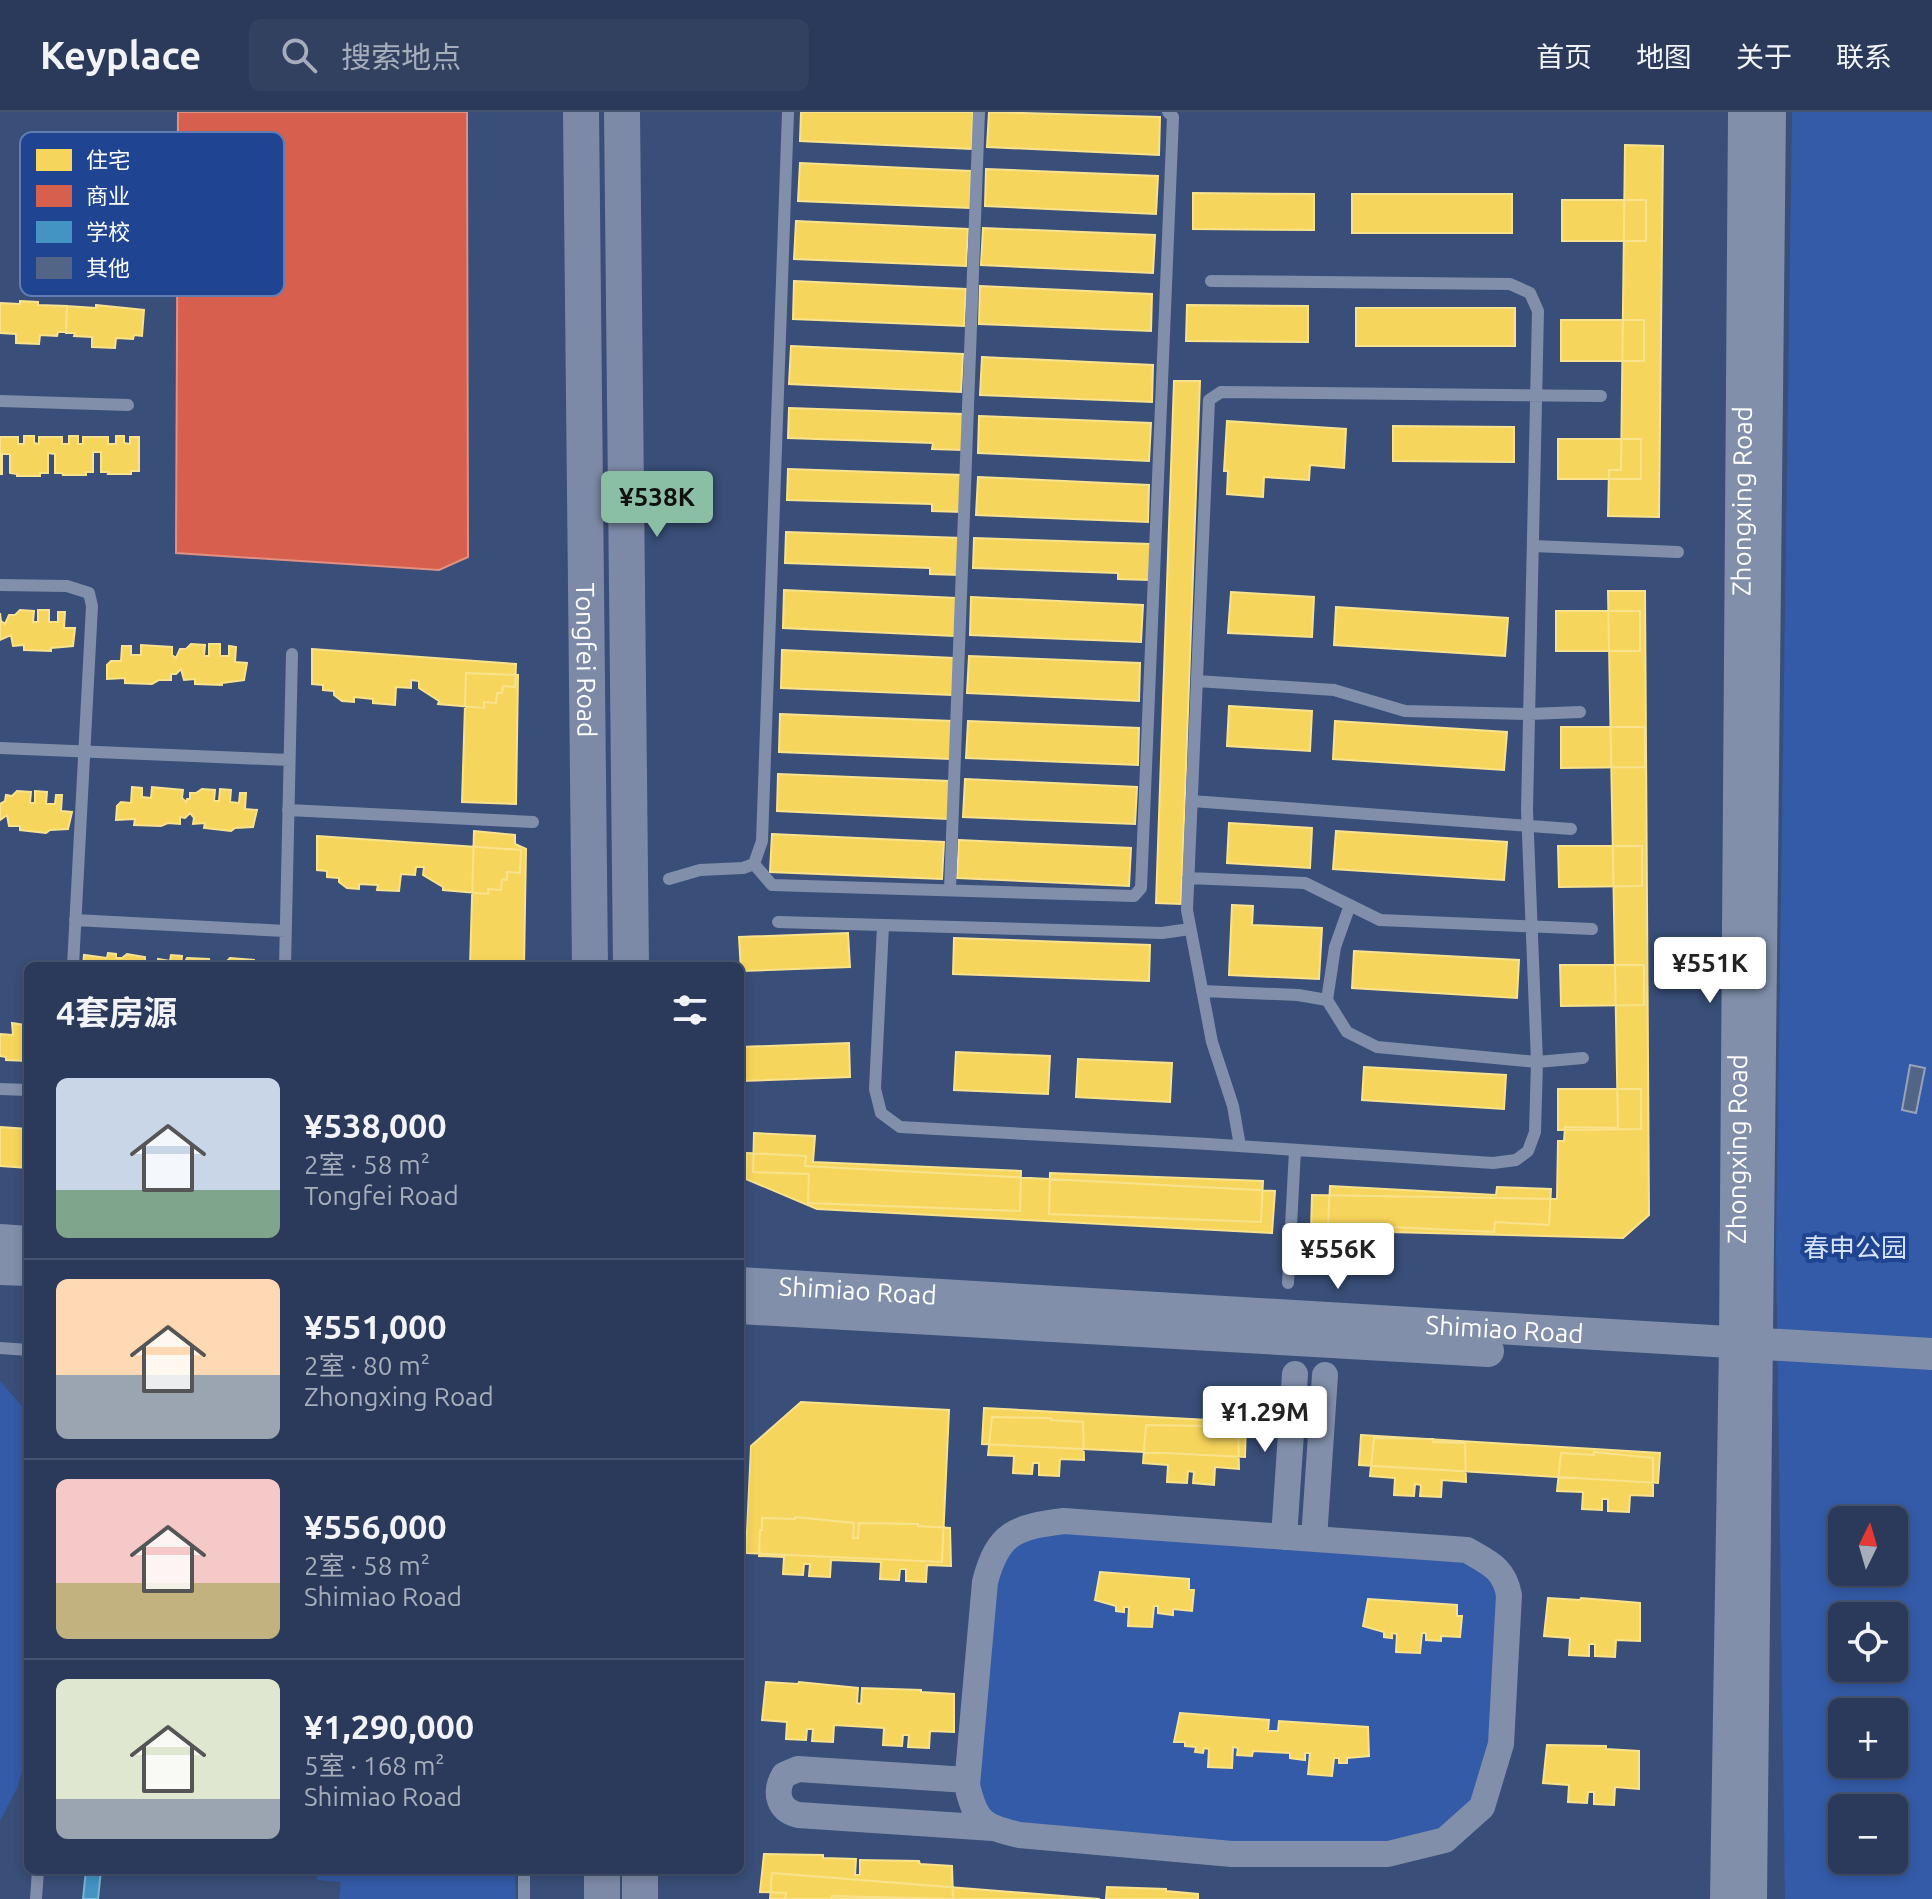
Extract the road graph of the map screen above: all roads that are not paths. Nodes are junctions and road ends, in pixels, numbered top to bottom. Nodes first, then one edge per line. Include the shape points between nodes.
1 (581, 112) edge
2 (622, 112) edge
3 (788, 112) edge
4 (979, 112) edge
5 (1168, 112) edge
6 (1744, 112) edge
7 (1770, 112) edge
8 (1211, 281) dead end
9 (1536, 395) junction
10 (1601, 396) dead end
11 (0, 401) edge
12 (128, 405) dead end
13 (1533, 546) junction
14 (1678, 552) dead end
15 (0, 585) edge
16 (292, 654) dead end
17 (1197, 681) junction
18 (1580, 712) dead end
19 (1529, 714) junction
20 (0, 748) edge
21 (289, 760) junction
22 (1192, 801) junction
23 (288, 810) junction
24 (533, 822) dead end
25 (1571, 829) dead end
26 (754, 864) junction
27 (1188, 878) junction
28 (669, 879) dead end
29 (950, 889) dead end
30 (1350, 905) junction
31 (75, 920) junction
32 (778, 922) dead end
33 (883, 926) junction
34 (1190, 929) junction
35 (1592, 929) dead end
36 (285, 931) junction
37 (73, 962) edge
38 (285, 962) edge
39 (590, 962) edge
40 (631, 962) edge
41 (1202, 991) junction
42 (1327, 1000) junction
43 (1583, 1058) dead end
44 (1537, 1062) junction
45 (0, 1089) edge
46 (24, 1090) edge
47 (1240, 1146) junction
48 (1295, 1150) junction
49 (0, 1240) edge
50 (24, 1242) edge
51 (0, 1269) edge
52 (24, 1270) edge
53 (744, 1283) edge
54 (1288, 1283) dead end
55 (744, 1308) edge
56 (0, 1348) edge
57 (24, 1350) edge
58 (1932, 1354) edge
59 (1742, 1358) junction
60 (1295, 1374) dead end
61 (1325, 1375) dead end
62 (1932, 1375) edge
63 (1284, 1537) junction
64 (1314, 1539) junction
65 (967, 1780) junction
66 (993, 1828) junction
67 (38, 1874) edge
68 (524, 1874) edge
69 (602, 1874) edge
70 (640, 1874) edge
71 (36, 1899) edge
72 (524, 1899) edge
73 (602, 1899) edge
74 (640, 1899) edge
75 (1726, 1899) edge
76 (1751, 1899) edge

1 - 39 main road, Tongfei Road
2 - 40 main road, Tongfei Road
3 - 26 lane via 762,841
4 - 29 lane
5 - 26 lane via 1173,117 1141,888 1134,896 772,885
6 - 59 street, Zhongxing Road
7 - 59 street, Zhongxing Road
8 - 9 lane via 1510,284 1530,293 1538,311
9 - 10 lane
9 - 13 lane
9 - 17 lane via 1221,392 1209,400
11 - 12 lane
13 - 14 lane
13 - 19 lane
15 - 31 lane via 67,586 89,593 92,606
16 - 21 lane
17 - 19 lane via 1334,690 1405,711
17 - 22 lane
18 - 19 lane
19 - 44 lane via 1527,810
20 - 21 lane
21 - 23 lane
22 - 25 lane
22 - 27 lane
23 - 24 lane
23 - 36 lane
26 - 28 lane
27 - 30 lane via 1305,883
27 - 34 lane
30 - 35 lane via 1380,920
30 - 42 lane via 1335,947
31 - 36 lane
31 - 37 lane
32 - 33 lane
33 - 34 lane via 1162,933
33 - 47 lane via 875,1089 881,1113 900,1127
34 - 41 lane
36 - 38 lane
41 - 42 lane
41 - 47 lane
42 - 44 lane via 1347,1032 1377,1047
43 - 44 lane
44 - 48 lane via 1535,1132 1528,1151 1516,1160 1493,1163
45 - 46 lane
47 - 48 lane
48 - 54 lane
49 - 50 street
51 - 52 street
53 - 59 street, Shimiao Road
55 - 59 street, Shimiao Road
56 - 57 lane
58 - 59 street, Shimiao Road
59 - 62 street, Shimiao Road
59 - 75 street, Zhongxing Road
59 - 76 street, Zhongxing Road
60 - 63 street
61 - 64 street
63 - 64 street
63 - 65 street via 1064,1521 1032,1525 1008,1536 992,1557 985,1582
64 - 66 street via 1467,1550 1506,1578 1501,1744 1482,1807 1445,1840 1388,1854 1232,1854 1019,1835
65 - 66 street via 973,1811
65 - 66 street via 804,1768 784,1775 778,1796 786,1810 798,1815
67 - 71 lane
68 - 72 lane
69 - 73 main road
70 - 74 main road

